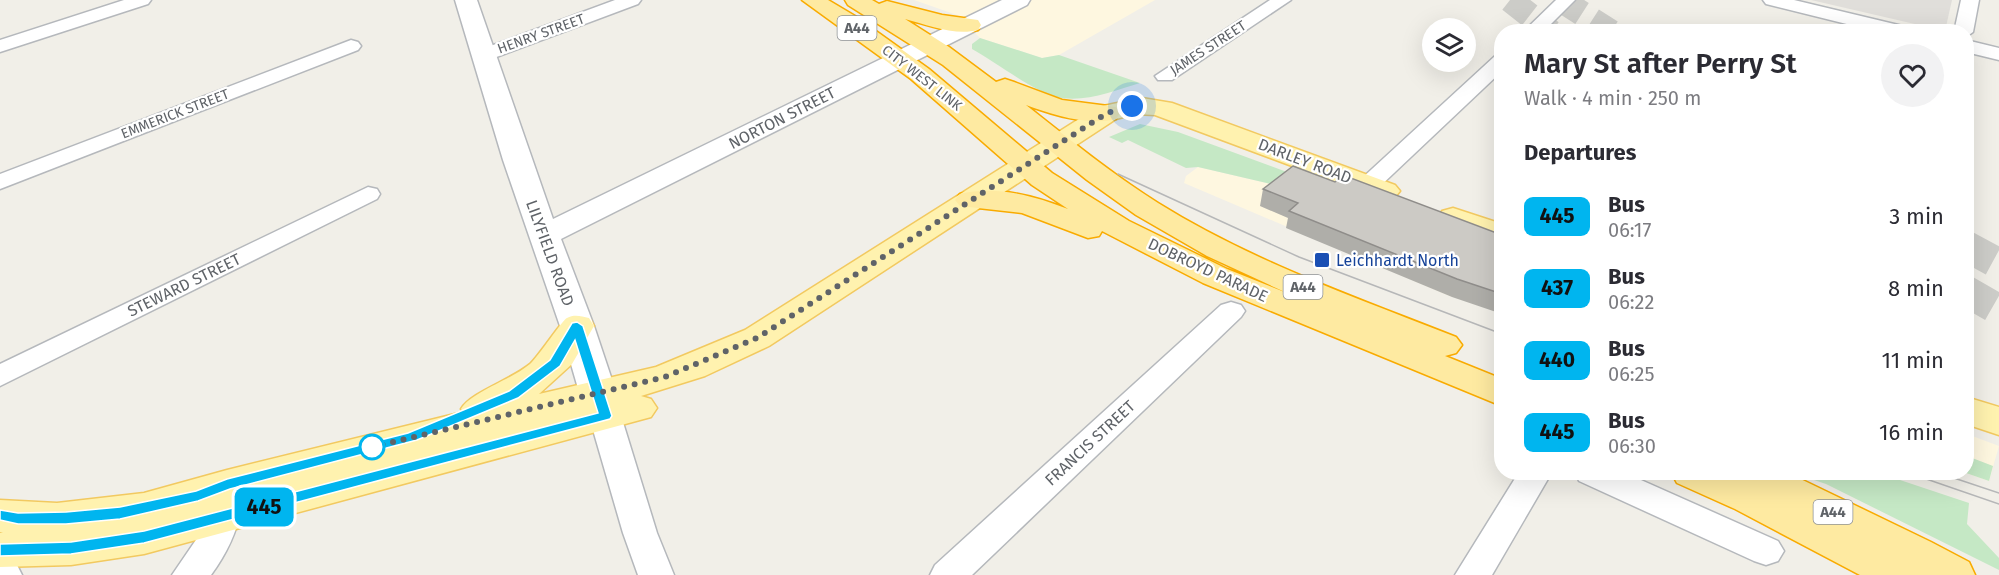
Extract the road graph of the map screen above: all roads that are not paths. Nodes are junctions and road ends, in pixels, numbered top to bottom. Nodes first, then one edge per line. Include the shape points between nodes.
1 (466, 0) edge
2 (632, 0) edge
3 (813, 0) edge
4 (856, 0) edge
5 (1019, 0) edge
6 (1282, 0) edge
7 (1566, 0) edge
8 (1772, 0) edge
9 (1970, 0) edge
10 (131, 1) edge
11 (1823, 12) junction
12 (1540, 24) edge
13 (1815, 24) edge
14 (1872, 24) edge
15 (1965, 24) edge
16 (970, 25) junction
17 (0, 46) edge
18 (351, 46) dead end
19 (929, 46) junction
20 (1974, 48) edge
21 (1999, 54) edge
22 (484, 55) junction
23 (900, 59) junction
24 (1494, 67) edge
25 (1164, 76) dead end
26 (975, 78) junction
27 (1107, 113) junction
28 (1058, 144) junction
29 (1025, 165) junction
30 (0, 182) edge
31 (1368, 185) junction
32 (368, 194) dead end
33 (970, 200) junction
34 (1494, 232) edge
35 (544, 236) junction
36 (1164, 250) junction
37 (1232, 310) dead end
38 (577, 326) junction
39 (1494, 366) edge
40 (0, 376) edge
41 (1494, 390) edge
42 (602, 405) junction
43 (1974, 413) edge
44 (1999, 422) edge
45 (412, 437) junction
46 (1531, 480) edge
47 (1609, 480) edge
48 (1709, 480) edge
49 (1765, 480) edge
50 (226, 501) junction
51 (0, 516) edge
52 (0, 550) edge
53 (1766, 551) dead end
54 (0, 572) edge
55 (4, 575) edge
56 (190, 575) edge
57 (656, 575) edge
58 (948, 575) edge
59 (1473, 575) edge
60 (1900, 575) edge
61 (1953, 575) edge

1 - 22 street, LILYFIELD ROAD
2 - 22 street, HENRY STREET
3 - 23 highway, CITY WEST LINK / A44
4 - 16 highway via 942,22
4 - 19 highway, CITY WEST LINK / A44
5 - 16 street, NORTON STREET
6 - 25 street, JAMES STREET
7 - 12 street
8 - 11 street
9 - 15 street
10 - 17 street
11 - 13 street
11 - 14 street
16 - 19 street, NORTON STREET
18 - 30 street, EMMERICK STREET
19 - 23 street, NORTON STREET
19 - 26 highway, CITY WEST LINK / A44
20 - 21 street
22 - 35 street, LILYFIELD ROAD
23 - 29 highway, CITY WEST LINK / A44
23 - 35 street, NORTON STREET
24 - 31 street
26 - 27 highway via 996,82 1053,107
26 - 28 highway, CITY WEST LINK / A44
27 - 28 main road
27 - 31 main road, DARLEY ROAD via 1141,105 1171,111
28 - 29 main road
28 - 39 highway, DOBROYD PARADE / A44 via 1149,210 1218,248
29 - 33 main road
29 - 36 highway, DOBROYD PARADE / A44 via 1076,203
31 - 34 main road, DARLEY ROAD
32 - 40 street, STEWARD STREET
33 - 36 highway via 1027,204 1109,240
33 - 42 main road via 757,338 706,380 673,396
35 - 38 street, LILYFIELD ROAD
36 - 41 highway, DOBROYD PARADE / A44 via 1215,276
37 - 58 street, FRANCIS STREET
38 - 42 street, LILYFIELD ROAD
38 - 45 main road via 555,363 513,395
42 - 45 main road
42 - 50 main road
42 - 57 street, LILYFIELD ROAD via 636,523
43 - 44 main road
45 - 50 main road
46 - 59 street
47 - 53 street
48 - 60 highway, A44
49 - 61 highway, A44
50 - 51 main road via 198,496 120,513 66,518
50 - 52 main road via 107,544
50 - 56 street via 212,550
54 - 55 street

